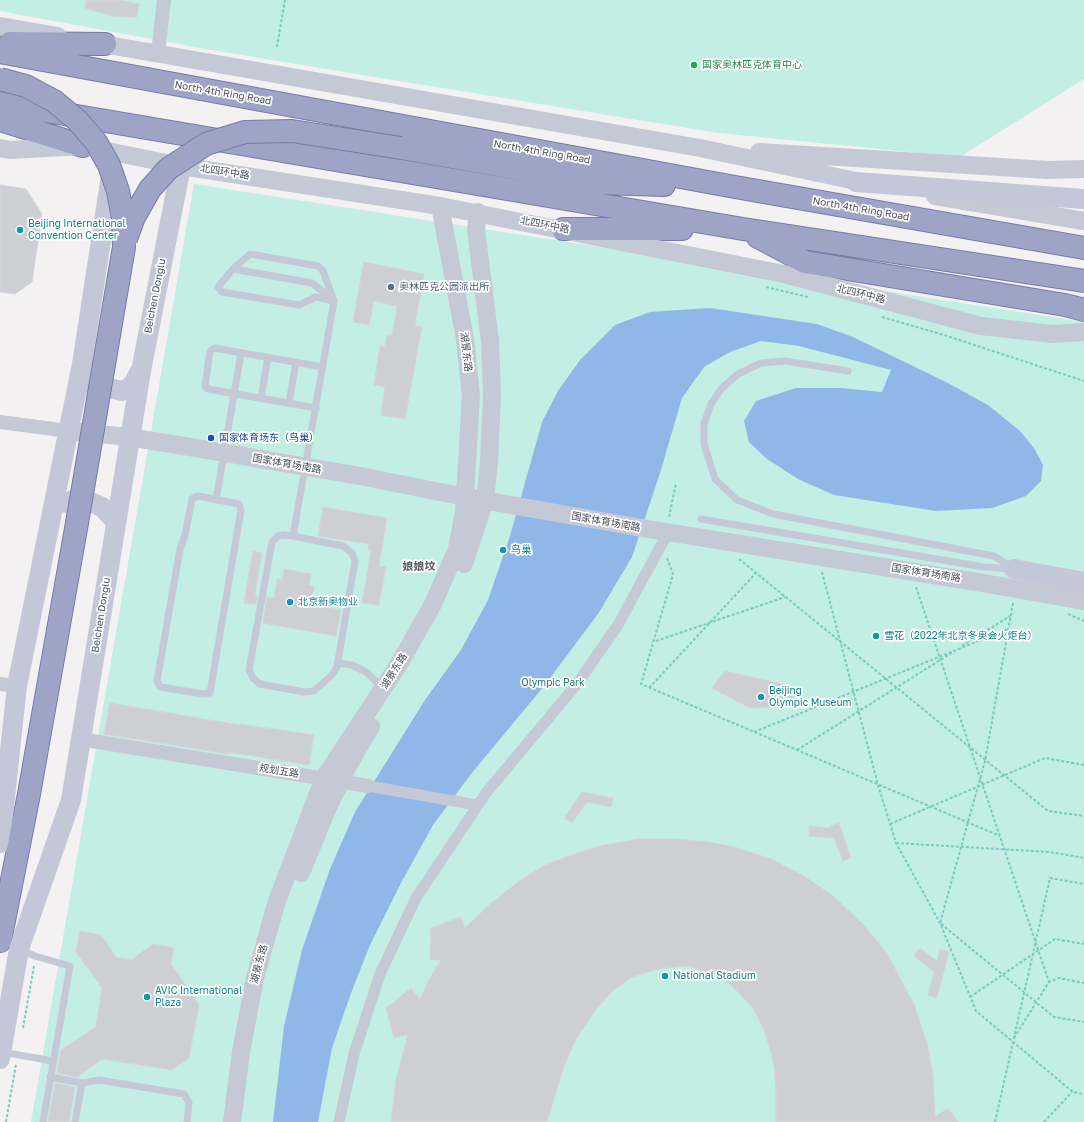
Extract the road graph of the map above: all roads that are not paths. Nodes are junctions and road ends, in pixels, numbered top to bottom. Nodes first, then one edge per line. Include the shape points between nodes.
1 (164, 0) edge
2 (0, 26) edge
3 (0, 43) edge
4 (105, 44) junction
5 (0, 52) edge
6 (158, 53) junction
7 (0, 78) edge
8 (0, 103) edge
9 (0, 120) edge
10 (83, 146) junction
11 (0, 148) edge
12 (700, 148) junction
13 (114, 153) junction
14 (181, 166) junction
15 (1084, 169) edge
16 (856, 182) junction
17 (735, 187) junction
18 (1084, 199) edge
19 (440, 206) junction
20 (478, 212) junction
21 (1084, 221) edge
22 (742, 228) junction
23 (563, 229) junction
24 (124, 247) junction
25 (1084, 248) edge
26 (233, 269) junction
27 (1084, 281) edge
28 (334, 301) junction
29 (1074, 307) edge
30 (1084, 332) edge
31 (242, 353) junction
32 (268, 357) junction
33 (296, 362) junction
34 (82, 364) junction
35 (323, 366) junction
36 (141, 371) junction
37 (848, 371) dead end
38 (235, 394) junction
39 (261, 398) junction
40 (289, 403) junction
41 (316, 408) junction
42 (0, 422) edge
43 (68, 431) junction
44 (129, 437) junction
45 (225, 454) junction
46 (306, 467) junction
47 (465, 497) junction
48 (216, 500) junction
49 (485, 500) junction
50 (701, 520) dead end
51 (50, 522) junction
52 (116, 522) junction
53 (293, 536) junction
54 (665, 536) junction
55 (1014, 569) junction
56 (1084, 582) edge
57 (989, 584) junction
58 (1084, 601) edge
59 (337, 663) junction
60 (9, 685) edge
61 (383, 688) junction
62 (80, 739) junction
63 (332, 780) junction
64 (368, 786) joint
65 (2, 804) edge
66 (477, 805) junction
67 (0, 843) edge
68 (10, 945) edge
69 (1, 1056) edge
70 (53, 1061) junction
71 (50, 1077) junction
72 (82, 1083) junction
73 (43, 1122) edge
74 (75, 1122) edge
75 (187, 1122) edge
76 (232, 1122) edge
77 (243, 1122) edge
78 (339, 1122) edge

1 - 6 street
2 - 4 street
3 - 4 highway
4 - 6 street
5 - 17 highway, North 4th Ring Road
6 - 12 street
7 - 24 highway, bridge via 26,86 54,101 77,120 96,142 109,165 118,191 123,218
8 - 22 highway
9 - 10 highway
10 - 11 street, 北四环中路 via 10,150
10 - 13 street, 北四环中路
12 - 15 street via 1048,170
12 - 16 street
13 - 14 street, 北四环中路
13 - 34 main road
14 - 19 street, 北四环中路
14 - 36 main road, Beichen Donglu
16 - 18 main road
16 - 21 street
17 - 24 highway, bridge via 600,183 292,131 245,132 206,144 168,168 150,189 134,217
17 - 25 highway, North 4th Ring Road
19 - 20 street, 北四环中路
19 - 47 street, 湖景东路 via 465,339 471,396
20 - 23 street, 北四环中路
20 - 49 street, 湖景东路 via 476,230 490,341 492,394
22 - 23 highway
22 - 27 highway
22 - 29 highway via 805,262
23 - 30 street, 北四环中路 via 784,274 981,326 1053,334
24 - 68 highway, bridge via 29,794
26 - 28 lane via 312,283
26 - 28 lane via 250,254 318,266 323,271
26 - 28 lane via 218,287 222,292 299,306 316,296
28 - 35 lane
31 - 32 lane
31 - 38 lane
31 - 38 lane via 214,348 210,351 205,386 208,389
32 - 33 lane
32 - 39 lane
33 - 35 lane
33 - 40 lane
34 - 36 main road via 91,384 122,391 132,386
34 - 43 main road
35 - 41 lane
36 - 44 main road, Beichen Donglu
37 - 55 lane via 784,361 761,363 738,374 722,388 711,404 704,424 704,444 715,479 737,500 773,514 994,556
38 - 39 lane
38 - 45 lane
39 - 40 lane
40 - 41 lane
41 - 46 lane
42 - 43 street
43 - 44 street, 国家体育场南路
43 - 51 main road
44 - 45 street, 国家体育场南路
44 - 52 main road, Beichen Donglu
45 - 46 street, 国家体育场南路
45 - 48 lane
46 - 47 street, 国家体育场南路
46 - 53 lane
47 - 49 street, 国家体育场南路
47 - 61 street, 湖景东路 via 453,562 433,604
48 - 48 lane via 198,496 192,500 180,549 157,681 160,687 210,693 242,510 239,504
49 - 54 street, 国家体育场南路 via 648,529
49 - 63 street, 湖景东路 via 460,572 444,606 362,742
50 - 55 lane via 984,567
51 - 52 main road via 66,503 73,500 88,501 102,507
51 - 60 main road
52 - 62 main road, Beichen Donglu
53 - 59 lane via 343,546 352,553 355,561
53 - 59 lane via 278,536 272,542 250,670 253,678 260,684 304,692 314,691 332,675
54 - 57 street, 国家体育场南路
54 - 66 street via 618,625 577,684
55 - 56 main road
55 - 57 street
57 - 58 street, 国家体育场南路
59 - 61 lane via 352,665 366,672
60 - 65 main road
61 - 63 street, 湖景东路
62 - 63 street, 规划五路
62 - 68 main road, Beichen Donglu via 71,800
63 - 64 street, 规划五路
63 - 76 street, 湖景东路 via 277,902 255,978 241,1052
63 - 77 street, 湖景东路 via 325,814 285,916 266,984 251,1060
64 - 66 street, 规划五路
65 - 67 main road
66 - 78 street via 416,898 380,974 354,1054
68 - 69 main road, Beichen Donglu
68 - 70 lane via 35,956 70,966
69 - 70 lane
70 - 71 lane
71 - 72 lane
71 - 73 lane
72 - 74 lane
72 - 75 lane via 99,1080 184,1094 189,1103

